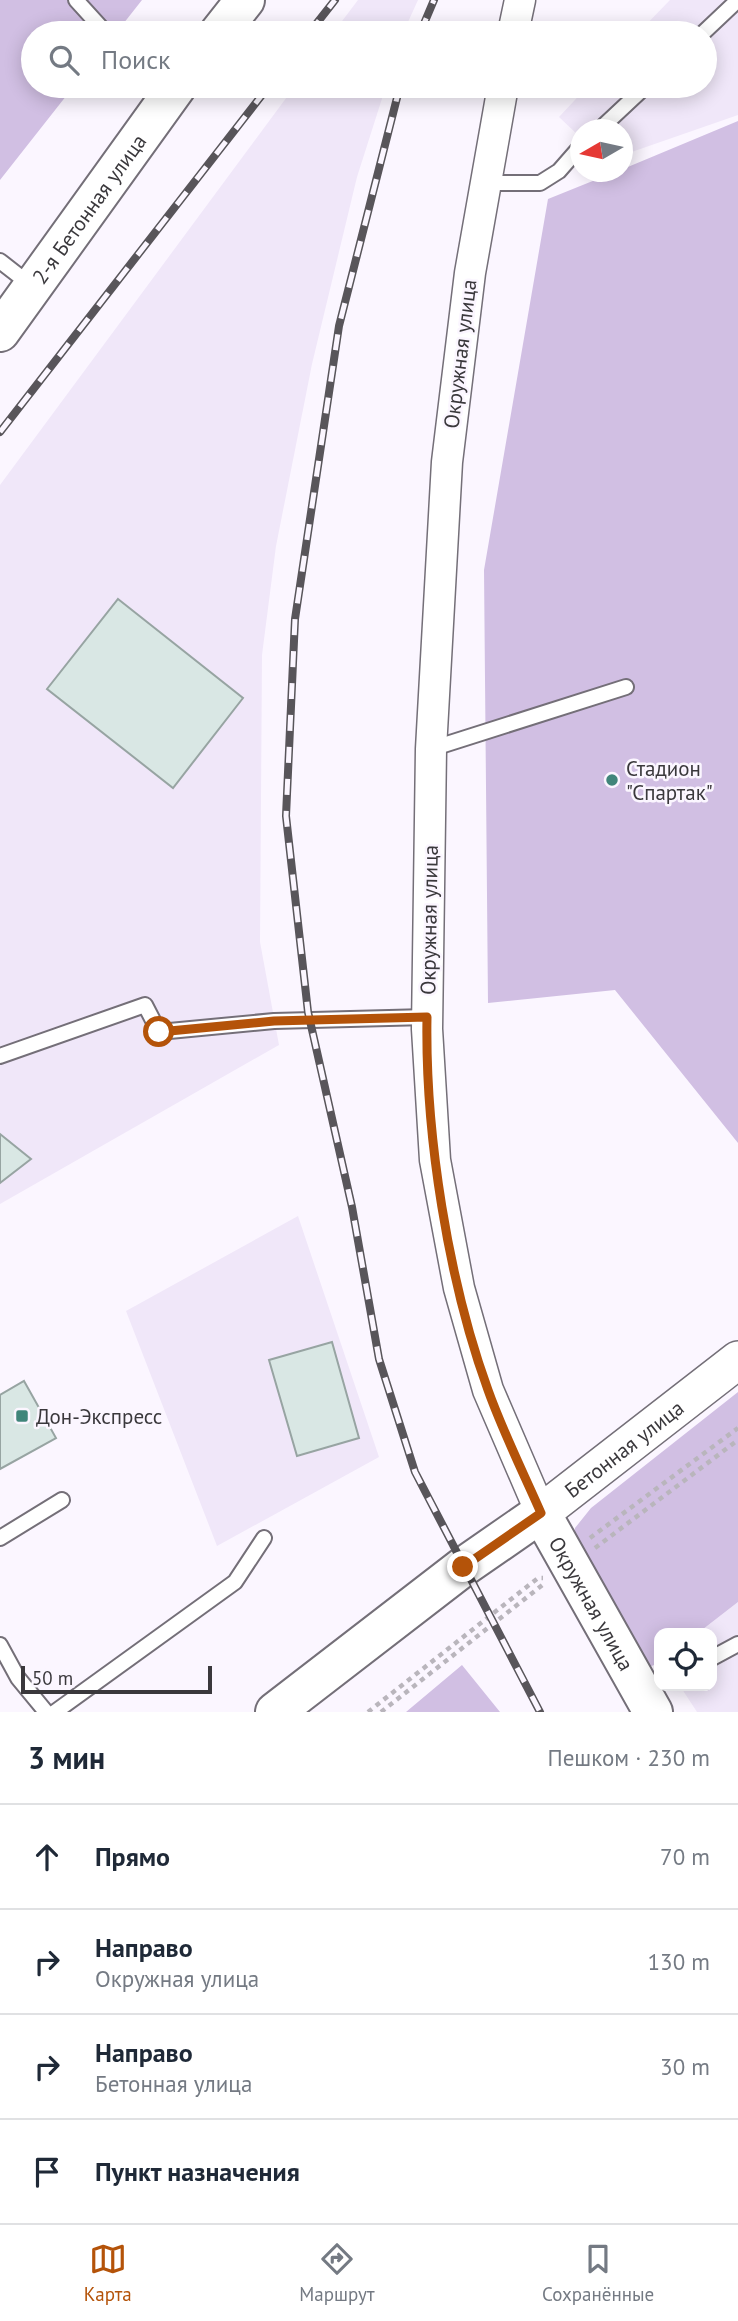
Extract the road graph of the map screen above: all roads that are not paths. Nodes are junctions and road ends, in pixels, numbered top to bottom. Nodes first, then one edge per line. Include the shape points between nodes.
1 (76, 0) edge
2 (245, 0) edge
3 (520, 0) edge
4 (738, 0) edge
5 (95, 21) edge
6 (228, 21) edge
7 (516, 21) edge
8 (716, 21) edge
9 (160, 98) edge
10 (501, 98) edge
11 (633, 98) edge
12 (611, 119) edge
13 (570, 158) edge
14 (484, 183) junction
15 (0, 261) edge
16 (34, 288) junction
17 (0, 332) edge
18 (626, 687) dead end
19 (431, 749) junction
20 (427, 1017) junction
21 (0, 1056) edge
22 (738, 1360) edge
23 (62, 1500) dead end
24 (541, 1513) junction
25 (0, 1538) edge
26 (264, 1538) dead end
27 (738, 1644) edge
28 (0, 1645) edge
29 (717, 1655) edge
30 (650, 1700) edge
31 (46, 1712) edge
32 (55, 1712) edge
33 (275, 1712) edge

1 - 5 lane
2 - 6 main road
3 - 7 street
4 - 8 lane
9 - 16 main road, 2-я Бетонная улица
10 - 14 street, Окружная улица
11 - 12 lane
13 - 14 lane via 540,183
14 - 19 street, Окружная улица via 447,462
15 - 16 lane
16 - 17 main road, 2-я Бетонная улица
18 - 19 lane
19 - 20 street, Окружная улица
20 - 21 lane via 274,1021 159,1032 145,1005
20 - 24 street, Окружная улица via 435,1160 459,1288 488,1390
22 - 24 street, Бетонная улица
23 - 25 lane
24 - 30 main road, Окружная улица
24 - 33 main road, Бетонная улица
26 - 32 lane via 235,1582
27 - 29 lane
28 - 31 lane via 18,1678

